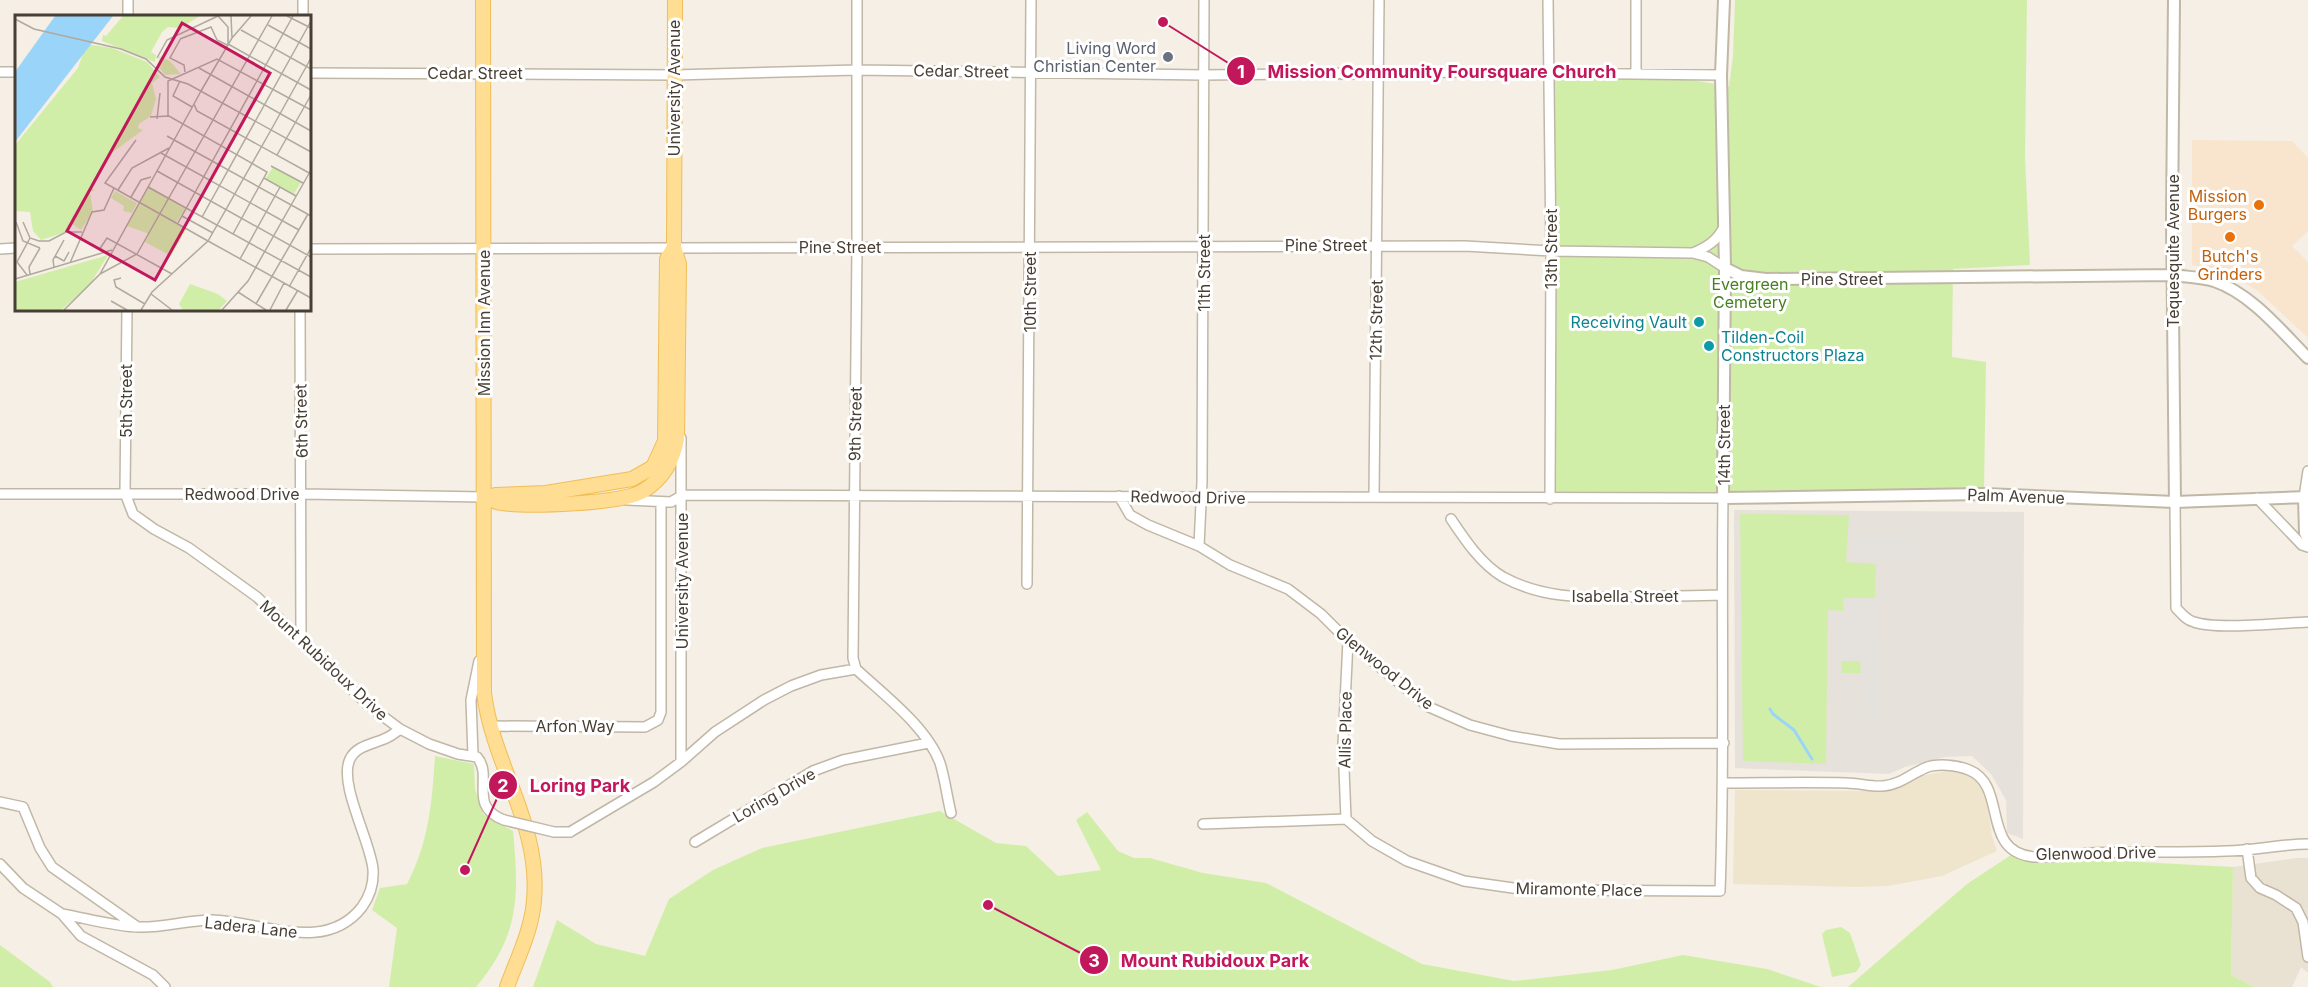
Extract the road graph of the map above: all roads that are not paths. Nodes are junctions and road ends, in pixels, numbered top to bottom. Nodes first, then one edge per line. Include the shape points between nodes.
1 (483, 0) edge
2 (675, 0) edge
3 (857, 0) edge
4 (1031, 0) edge
5 (1204, 0) edge
6 (1379, 0) edge
7 (1548, 0) edge
8 (1636, 0) edge
9 (1724, 0) edge
10 (2174, 0) edge
11 (857, 70) junction
12 (1030, 72) junction
13 (310, 73) edge
14 (1548, 73) junction
15 (483, 74) junction
16 (1378, 74) junction
17 (1636, 74) junction
18 (675, 75) junction
19 (1203, 75) junction
20 (1721, 75) junction
21 (1724, 227) junction
22 (1377, 245) junction
23 (1204, 246) junction
24 (857, 247) junction
25 (15, 248) edge
26 (674, 248) junction
27 (1030, 248) junction
28 (0, 249) edge
29 (310, 249) edge
30 (484, 249) junction
31 (1551, 251) junction
32 (1693, 253) junction
33 (1725, 268) junction
34 (2173, 275) junction
35 (126, 310) edge
36 (300, 310) edge
37 (2308, 358) edge
38 (678, 399) junction
39 (647, 471) junction
40 (2308, 471) edge
41 (644, 491) junction
42 (125, 493) junction
43 (0, 494) edge
44 (302, 494) junction
45 (682, 495) junction
46 (854, 495) junction
47 (1119, 496) junction
48 (1374, 496) junction
49 (484, 497) junction
50 (2306, 497) edge
51 (1029, 498) junction
52 (1202, 498) junction
53 (1723, 498) junction
54 (2257, 498) junction
55 (1550, 499) junction
56 (613, 500) junction
57 (658, 502) junction
58 (2175, 502) junction
59 (1450, 519) dead end
60 (2308, 540) edge
61 (1199, 546) junction
62 (2308, 547) edge
63 (1027, 585) dead end
64 (1722, 595) junction
65 (2308, 622) edge
66 (301, 641) junction
67 (1348, 641) junction
68 (483, 646) junction
69 (856, 669) junction
70 (658, 720) joint
71 (490, 726) junction
72 (400, 729) junction
73 (928, 743) junction
74 (1724, 743) junction
75 (472, 755) junction
76 (681, 762) junction
77 (1724, 783) junction
78 (0, 802) edge
79 (951, 813) dead end
80 (1346, 819) junction
81 (1203, 824) dead end
82 (696, 842) dead end
83 (2308, 844) edge
84 (2247, 849) junction
85 (0, 864) edge
86 (1720, 891) joint
87 (62, 914) junction
88 (138, 927) junction
89 (2308, 957) edge
90 (165, 987) edge
91 (507, 987) edge

1 - 15 main road, Mission Inn Avenue
2 - 18 main road, University Avenue
3 - 11 street, 9th Street
4 - 12 street, 10th Street
5 - 19 street, 11th Street
6 - 16 street, 12th Street
7 - 14 street, 13th Street
8 - 17 street
9 - 20 street, 14th Street
10 - 34 street, Tequesquite Avenue
11 - 12 street, Cedar Street
11 - 18 street, Cedar Street
11 - 24 street, 9th Street
12 - 19 street, Cedar Street
12 - 27 street, 10th Street
13 - 15 street, Cedar Street
14 - 16 street, Cedar Street
14 - 17 street, Cedar Street
14 - 31 street, 13th Street
15 - 18 street, Cedar Street
15 - 30 main road, Mission Inn Avenue
16 - 19 street, Cedar Street
16 - 22 street, 12th Street
17 - 20 street, Cedar Street
18 - 26 main road, University Avenue
19 - 23 street, 11th Street
20 - 21 street, 14th Street
21 - 32 street via 1712,243
21 - 33 street, 14th Street
22 - 23 street, Pine Street
22 - 31 street, Pine Street
22 - 48 street, 12th Street
23 - 27 street, Pine Street
23 - 52 street, 11th Street
24 - 26 street, Pine Street
24 - 27 street, Pine Street
24 - 46 street, 9th Street
25 - 28 street
26 - 30 street, Pine Street
26 - 38 main road, University Avenue via 679,262
26 - 39 main road, University Avenue via 667,259 665,441 653,467
27 - 51 street, 10th Street
29 - 30 street, Pine Street
30 - 49 main road, Mission Inn Avenue
31 - 32 street, Pine Street
31 - 55 street, 13th Street
32 - 33 street, Pine Street
33 - 34 street, Pine Street via 1741,276 1766,279
33 - 53 street, 14th Street
34 - 37 street, Pine Street via 2217,282 2239,295
34 - 58 street, Tequesquite Avenue
35 - 42 street, 5th Street
36 - 44 street, 6th Street
38 - 41 main road, University Avenue via 675,454
38 - 45 street, University Avenue
39 - 41 street
39 - 49 main road, Redwood Drive via 632,479 546,494
40 - 50 street
41 - 56 main road, Redwood Drive
41 - 57 street
42 - 43 street, Redwood Drive
42 - 44 street, Redwood Drive
42 - 66 street, Mount Rubidoux Drive via 133,514 257,597
44 - 49 street, Redwood Drive
44 - 66 street, 6th Street
45 - 46 street, Redwood Drive
45 - 57 street, Redwood Drive via 671,502
45 - 76 street, University Avenue
46 - 51 street, Redwood Drive
46 - 69 street, 9th Street
47 - 51 street, Redwood Drive
47 - 52 street, Redwood Drive
47 - 61 street, Glenwood Drive via 1130,514
48 - 52 street, Redwood Drive
48 - 55 street, Redwood Drive
49 - 56 main road, Redwood Drive via 501,503
49 - 68 main road, Mission Inn Avenue
50 - 54 street, Palm Avenue
50 - 60 street
51 - 63 street, 10th Street
52 - 61 street, 11th Street
53 - 55 street, Redwood Drive
53 - 58 street, Palm Avenue via 1983,494
53 - 64 street, 14th Street
54 - 58 street, Palm Avenue
54 - 62 street
56 - 57 street, Redwood Drive
57 - 70 street, University Avenue
58 - 65 street via 2176,608 2187,619 2198,624 2232,625
59 - 64 street, Isabella Street via 1485,563 1529,589 1570,598
61 - 67 street, Glenwood Drive via 1230,565 1287,589 1321,614
64 - 74 street, 14th Street
66 - 72 street, Mount Rubidoux Drive via 368,705
67 - 74 street, Glenwood Drive via 1429,707 1511,736 1559,744
67 - 80 street, Allis Place via 1343,744
68 - 71 main road, Mission Inn Avenue via 484,693
68 - 75 street, Mission Inn Avenue via 471,700
69 - 73 street via 914,724
69 - 76 street via 821,675 764,700 715,732
70 - 71 street, Arfon Way via 645,727
71 - 91 main road, Mission Inn Avenue via 529,832 535,874 531,923
72 - 75 street, Mount Rubidoux Drive via 429,744
72 - 88 street, Ladera Lane via 361,747 350,757 347,768 351,798 369,847 373,871 370,896 347,922 310,934 212,920
73 - 79 street via 939,762
73 - 82 street, Loring Drive via 843,760 813,771
74 - 77 street, 14th Street
75 - 76 street, bridge via 482,767 481,794 491,812 504,820 554,832 570,832
77 - 84 street, Glenwood Drive via 1884,786 1927,767 1957,767 1982,778 2010,849 2034,857
77 - 86 street, 14th Street
78 - 88 street via 22,807 52,867
80 - 81 street
80 - 86 street, Miramonte Place via 1372,841 1407,861 1464,881 1527,890
83 - 84 street
84 - 89 street via 2251,878 2260,888 2296,908 2303,922
85 - 87 street via 23,888
87 - 88 street, Ladera Lane
87 - 90 street via 81,936 153,975

